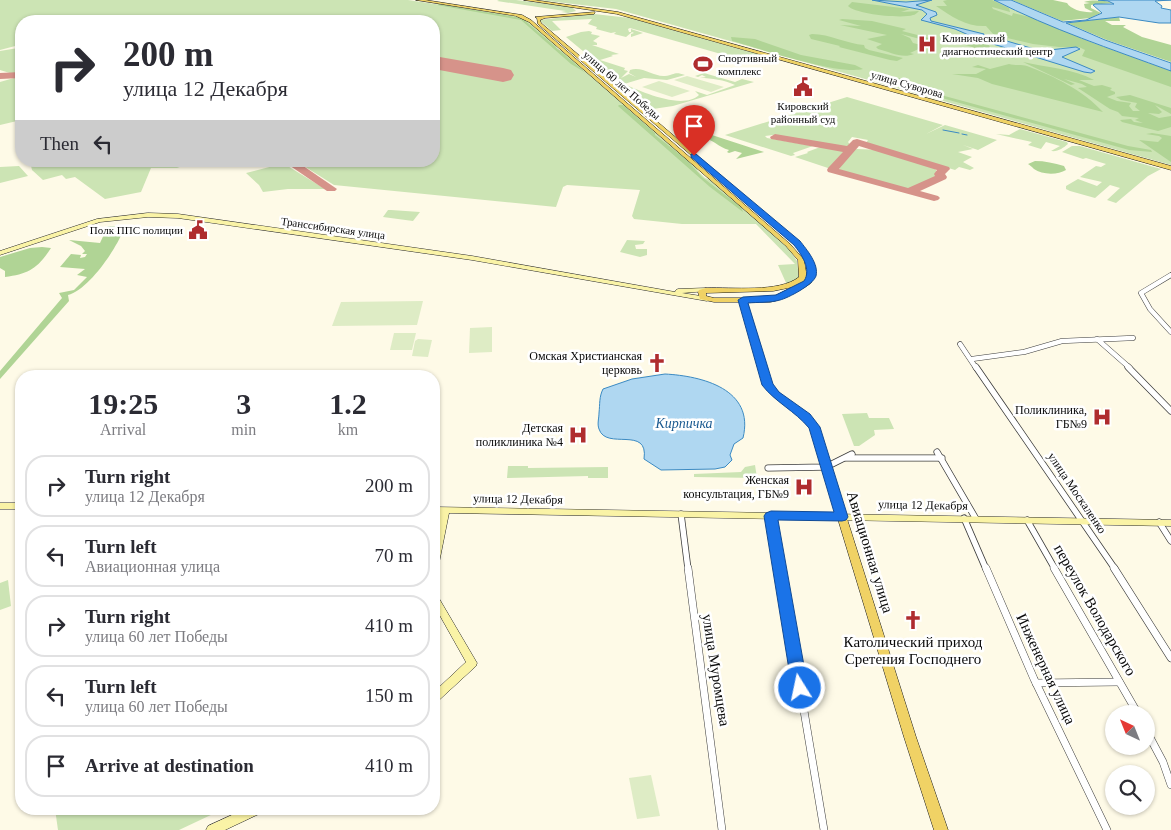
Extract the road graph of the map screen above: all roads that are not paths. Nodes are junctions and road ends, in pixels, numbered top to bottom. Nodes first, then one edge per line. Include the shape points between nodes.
1 (419, 0) edge
2 (443, 0) edge
3 (526, 0) edge
4 (438, 3) junction
5 (570, 5) junction
6 (570, 14) junction
7 (518, 16) junction
8 (550, 16) junction
9 (543, 17) junction
10 (639, 19) junction
11 (544, 30) junction
12 (634, 108) junction
13 (694, 156) junction
14 (687, 157) junction
15 (1171, 168) edge
16 (762, 214) junction
17 (754, 215) junction
18 (0, 253) edge
19 (1171, 275) edge
20 (770, 289) junction
21 (706, 290) junction
22 (666, 291) junction
23 (778, 298) junction
24 (707, 299) junction
25 (743, 300) junction
26 (1171, 332) edge
27 (1133, 338) dead end
28 (1098, 339) junction
29 (960, 344) dead end
30 (972, 359) junction
31 (1171, 411) edge
32 (937, 452) dead end
33 (852, 454) dead end
34 (846, 458) junction
35 (942, 458) junction
36 (826, 467) junction
37 (768, 468) dead end
38 (0, 506) edge
39 (15, 506) edge
40 (440, 511) edge
41 (445, 511) junction
42 (682, 514) junction
43 (771, 516) junction
44 (842, 517) junction
45 (964, 518) junction
46 (976, 519) junction
47 (1027, 520) junction
48 (1082, 521) junction
49 (1159, 522) junction
50 (1171, 523) edge
51 (440, 535) edge
52 (1171, 541) edge
53 (440, 607) edge
54 (1171, 658) edge
55 (1119, 682) junction
56 (1036, 683) junction
57 (440, 692) edge
58 (1133, 705) edge
59 (1155, 746) edge
60 (1171, 785) edge
61 (245, 815) edge
62 (212, 830) edge
63 (722, 830) edge
64 (824, 830) edge
65 (941, 830) edge
66 (1107, 830) edge

1 - 2 main road
1 - 4 main road
3 - 5 main road
4 - 7 main road
4 - 8 main road via 528,16
5 - 6 main road via 578,10
5 - 10 main road
6 - 8 main road
6 - 10 main road, улица Суворова via 600,13
7 - 9 main road
7 - 11 main road, улица 60 лет Победы
8 - 9 main road
9 - 11 main road via 537,20
10 - 15 main road, улица Суворова
11 - 12 main road, улица 60 лет Победы
12 - 13 main road, улица 60 лет Победы
12 - 14 main road, улица 60 лет Победы
13 - 14 main road
13 - 16 main road, улица 60 лет Победы
14 - 17 main road, улица 60 лет Победы
16 - 17 main road
16 - 23 main road, улица 60 лет Победы via 801,248 811,268 807,282
17 - 20 main road, улица 60 лет Победы via 793,249 803,269 803,278 797,284
18 - 22 main road, Транссибирская улица via 99,220 166,216 412,248
19 - 26 street via 1141,293 1150,309
20 - 21 main road, улица 60 лет Победы
20 - 23 main road via 778,292
21 - 22 main road, улица 60 лет Победы
21 - 24 main road via 702,294
22 - 24 main road, улица 60 лет Победы
23 - 25 main road, улица 60 лет Победы
24 - 25 main road, улица 60 лет Победы
25 - 36 main road, Авиационная улица via 768,385 811,422
27 - 28 street
28 - 30 street via 1062,341 1024,352
28 - 31 street via 1125,362
29 - 30 street, улица Москаленко
30 - 48 street, улица Москаленко
32 - 35 street
33 - 34 street
34 - 35 street
34 - 36 street
35 - 46 street
36 - 37 street
36 - 44 main road, Авиационная улица
38 - 39 main road
40 - 41 main road, улица 12 Декабря
41 - 42 main road, улица 12 Декабря
41 - 51 main road
42 - 43 main road, улица 12 Декабря
42 - 63 street, улица Муромцева
43 - 44 main road, улица 12 Декабря
43 - 64 street
44 - 45 main road, улица 12 Декабря
44 - 65 main road, Авиационная улица
45 - 46 main road, улица 12 Декабря
45 - 56 street, Инженерная улица
46 - 47 main road, улица 12 Декабря
47 - 48 main road, улица 12 Декабря
47 - 55 street, переулок Володарского
48 - 49 main road, улица 12 Декабря
48 - 54 street, улица Москаленко
49 - 50 main road, улица 12 Декабря
49 - 52 street
53 - 57 main road via 472,663
55 - 56 street
55 - 58 street, переулок Володарского
56 - 66 street, Инженерная улица
59 - 60 street
61 - 62 main road

